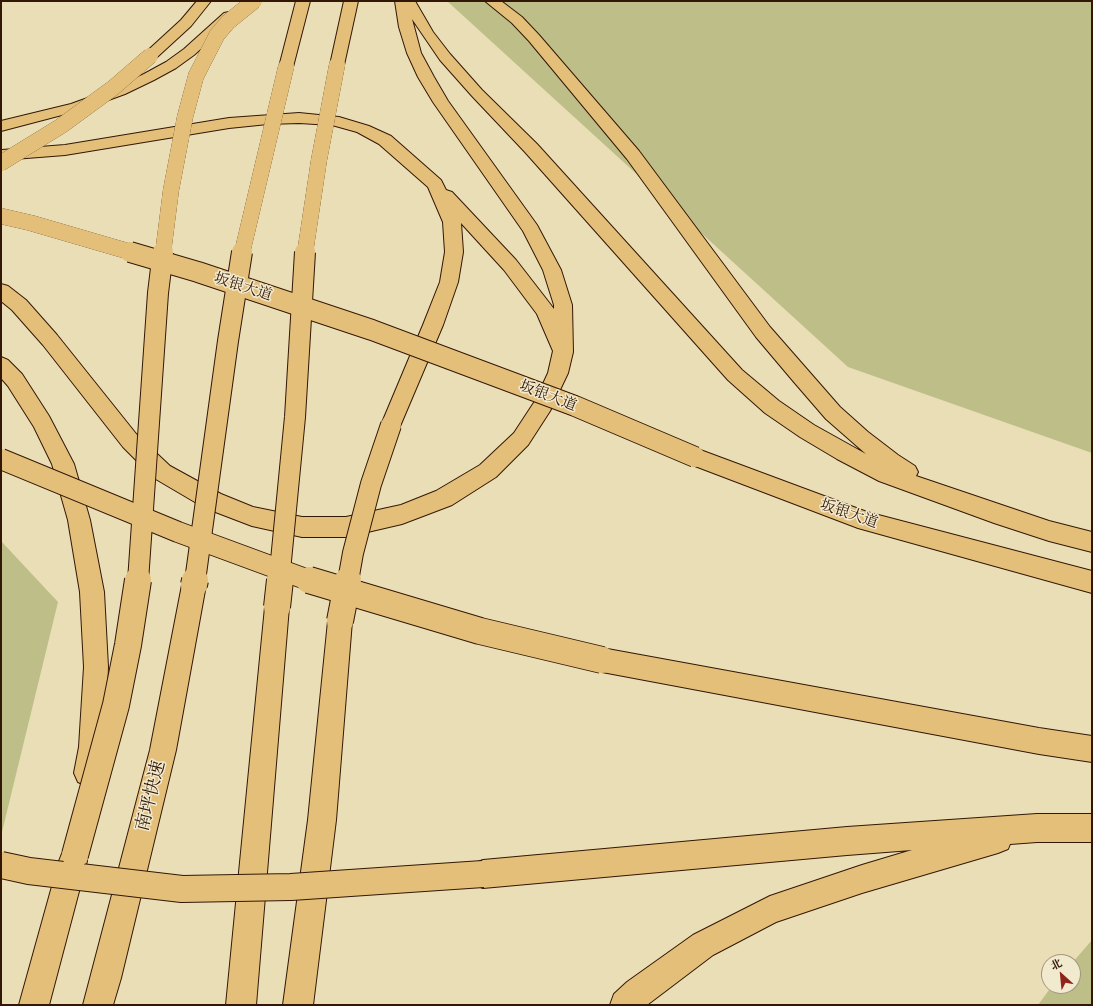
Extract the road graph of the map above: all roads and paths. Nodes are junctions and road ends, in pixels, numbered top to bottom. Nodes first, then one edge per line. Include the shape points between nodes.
1 (204, 1) edge
2 (244, 1) edge
3 (254, 1) edge
4 (303, 1) edge
5 (351, 1) edge
6 (402, 1) edge
7 (408, 1) edge
8 (492, 1) edge
9 (1, 126) edge
10 (1, 155) edge
11 (1, 163) edge
12 (435, 184) junction
13 (1, 216) edge
14 (1, 291) edge
15 (563, 352) junction
16 (1, 365) edge
17 (1, 459) edge
18 (940, 494) junction
19 (1092, 542) edge
20 (1092, 582) edge
21 (1092, 749) edge
22 (1037, 828) junction
23 (1092, 828) edge
24 (75, 855) junction
25 (1, 865) edge
26 (34, 1005) edge
27 (98, 1005) edge
28 (241, 1005) edge
29 (298, 1005) edge
30 (625, 1005) edge

1 - 11 main road, bridge via 186,23 113,88 61,126
2 - 9 main road via 208,36 171,66 120,91 76,107
3 - 24 main road, bridge via 228,22 214,40 196,76 185,117 171,190 158,293 136,595 116,705
4 - 27 main road, 南坪快速, bridge via 242,254 194,585 163,750
5 - 28 main road, bridge via 319,160 304,257 295,418
6 - 15 main road via 406,27 426,78 531,229 552,270 563,305
7 - 18 main road via 445,57 588,210 735,375 772,407 844,453 887,475
8 - 18 main road via 517,20 534,38 633,155 763,332 833,413 890,461
10 - 12 main road via 64,150 229,123 291,118 333,120 363,129 385,140
12 - 15 main road via 510,265 545,311
12 - 29 main road, bridge via 452,222 454,252 449,282 390,425 353,553 340,621 322,820
13 - 20 main road, 坂银大道, bridge via 198,272 372,330 575,406 695,457 866,521
14 - 15 main road via 19,305 130,441 162,472 213,501 252,516 302,528 346,527 402,514 444,498 488,471 520,440 543,405 558,373
16 - 24 main road via 15,380 42,422 63,464 79,520 92,592 96,667 92,747
17 - 21 main road, bridge via 178,532 325,586 480,631 602,660
18 - 19 main road via 1049,531
22 - 23 main road
22 - 25 main road, bridge via 847,841 388,882 291,887 182,889 29,871
22 - 30 main road via 862,879 770,910 703,946
24 - 26 main road

